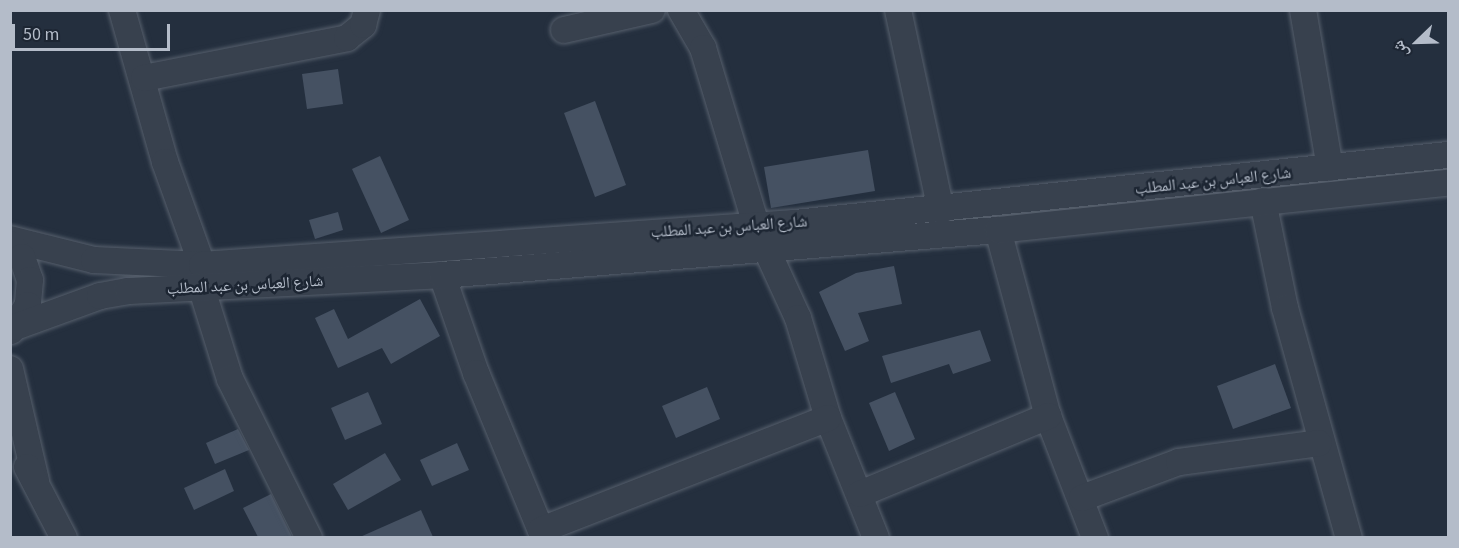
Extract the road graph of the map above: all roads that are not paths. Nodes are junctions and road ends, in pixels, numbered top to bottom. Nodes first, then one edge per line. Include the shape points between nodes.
1 (122, 10) edge
2 (367, 10) edge
3 (652, 10) edge
4 (681, 10) edge
5 (898, 10) edge
6 (1303, 10) edge
7 (564, 30) dead end
8 (144, 78) junction
9 (1449, 155) edge
10 (1330, 168) junction
11 (1449, 183) edge
12 (1263, 201) junction
13 (941, 210) junction
14 (998, 230) junction
15 (761, 236) junction
16 (10, 242) edge
17 (442, 274) junction
18 (202, 276) junction
19 (13, 329) edge
20 (10, 369) edge
21 (1048, 416) junction
22 (828, 418) junction
23 (10, 441) edge
24 (1319, 442) junction
25 (36, 481) junction
26 (860, 494) junction
27 (1082, 498) junction
28 (543, 534) edge
29 (64, 537) edge
30 (309, 537) edge
31 (876, 537) edge
32 (1095, 537) edge
33 (1349, 537) edge

1 - 8 street
2 - 8 street via 363,25 347,38
3 - 7 street
4 - 15 street via 703,48
5 - 13 street
6 - 10 street
8 - 18 street via 165,162
9 - 10 street, شارع العباس بن عبد المطلب
10 - 13 street, شارع العباس بن عبد المطلب
11 - 12 street, شارع العباس بن عبد المطلب
12 - 14 street, شارع العباس بن عبد المطلب
12 - 24 street
13 - 15 street, شارع العباس بن عبد المطلب
14 - 15 street, شارع العباس بن عبد المطلب
14 - 21 street
15 - 17 street, شارع العباس بن عبد المطلب
15 - 18 street, شارع العباس بن عبد المطلب
15 - 22 street via 798,318
16 - 18 street, شارع العباس بن عبد المطلب via 94,260
16 - 19 street via 22,256 30,280 28,305
17 - 18 street, شارع العباس بن عبد المطلب
17 - 28 street via 476,373
18 - 19 street, شارع العباس بن عبد المطلب via 100,296
18 - 30 street via 230,379
20 - 25 street
21 - 26 street
21 - 27 street
22 - 26 street
22 - 28 street
23 - 25 street
24 - 27 street via 1179,462
24 - 33 street
25 - 29 street
26 - 31 street
27 - 32 street

